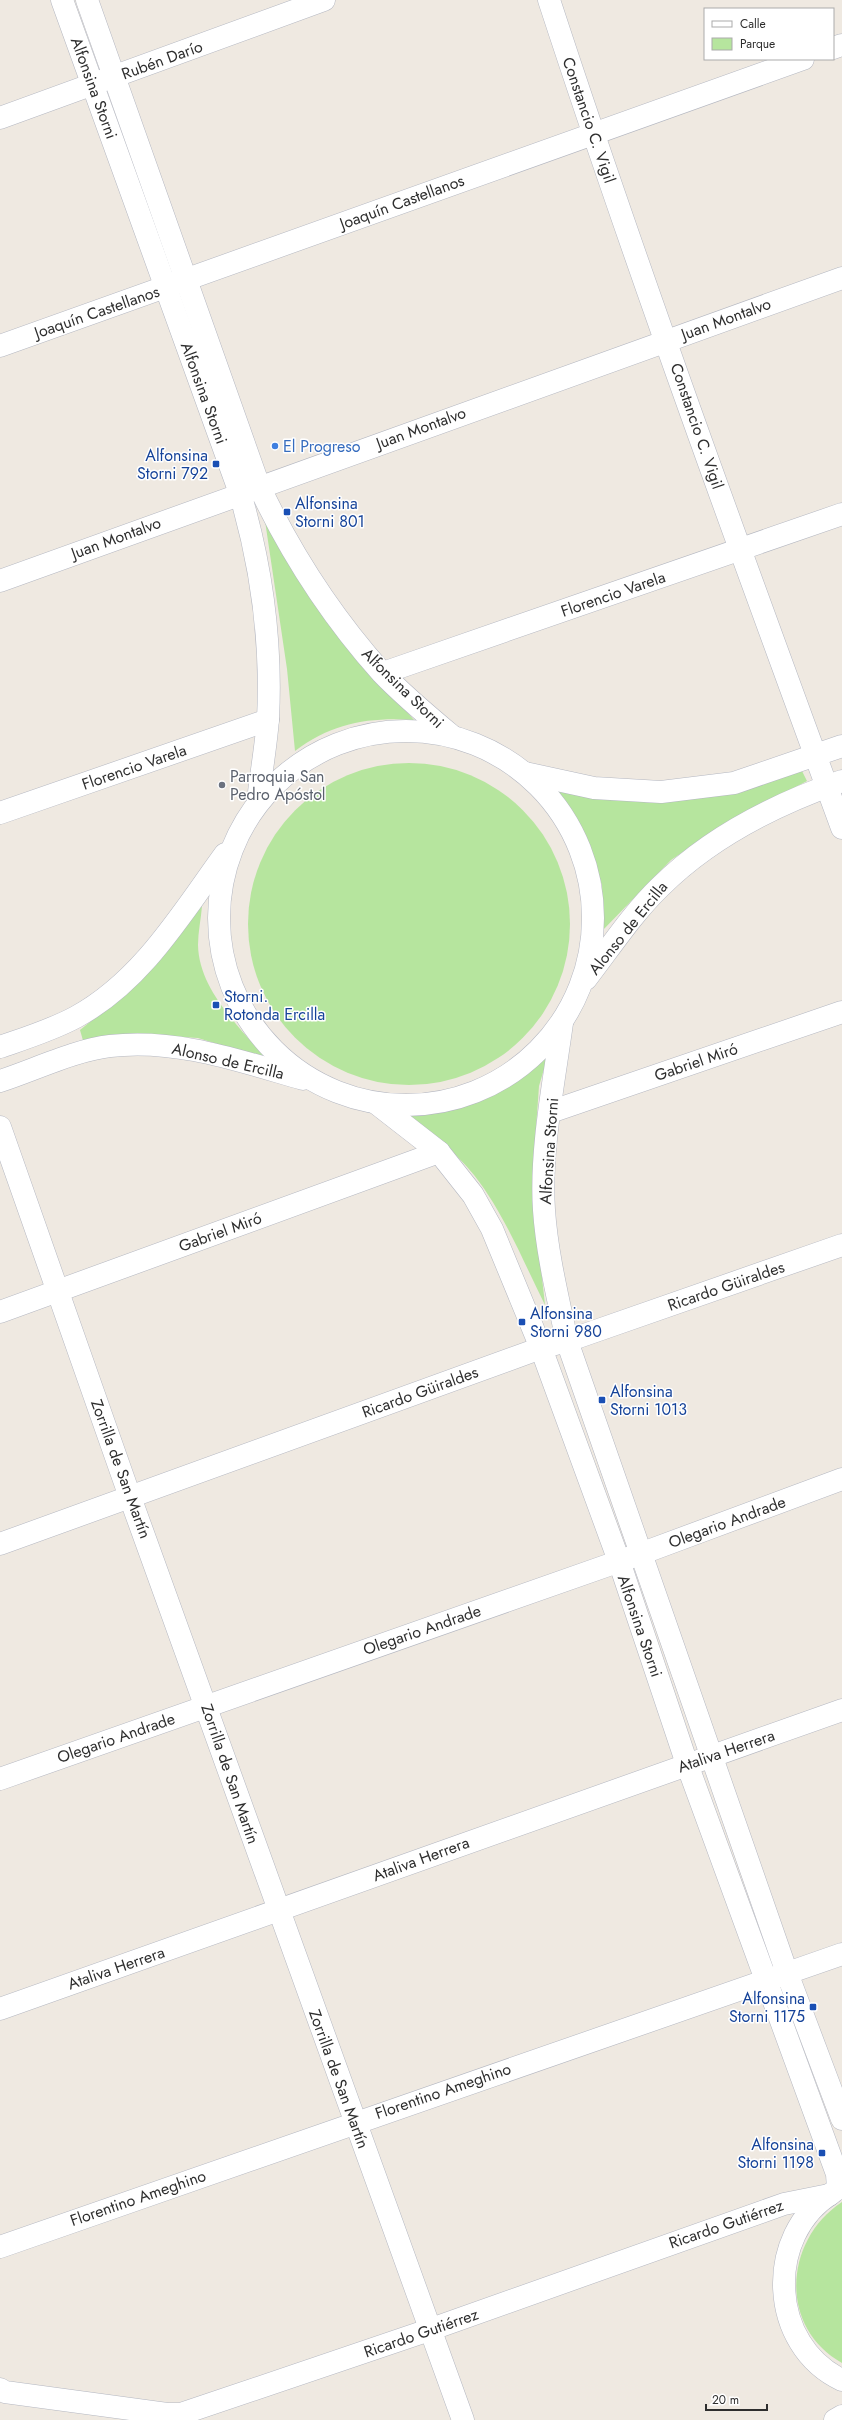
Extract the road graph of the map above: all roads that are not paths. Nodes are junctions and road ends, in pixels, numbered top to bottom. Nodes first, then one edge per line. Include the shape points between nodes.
1 (62, 0) edge
2 (87, 0) edge
3 (324, 0) edge
4 (549, 0) edge
5 (800, 60) edge
6 (114, 78) junction
7 (93, 85) junction
8 (0, 118) edge
9 (593, 134) junction
10 (842, 278) edge
11 (186, 280) junction
12 (166, 287) junction
13 (667, 340) junction
14 (0, 346) edge
15 (250, 489) junction
16 (842, 514) edge
17 (740, 550) junction
18 (0, 581) edge
19 (383, 673) junction
20 (268, 720) junction
21 (452, 736) junction
22 (842, 746) edge
23 (815, 755) junction
24 (525, 773) junction
25 (834, 783) edge
26 (258, 800) junction
27 (0, 813) edge
28 (842, 828) edge
29 (234, 842) junction
30 (582, 985) junction
31 (842, 1012) edge
32 (562, 1023) junction
33 (0, 1047) edge
34 (0, 1081) edge
35 (317, 1083) junction
36 (376, 1103) junction
37 (550, 1112) junction
38 (0, 1127) edge
39 (439, 1152) junction
40 (842, 1245) edge
41 (58, 1292) junction
42 (0, 1312) edge
43 (567, 1341) junction
44 (542, 1348) junction
45 (842, 1479) edge
46 (130, 1497) junction
47 (0, 1544) edge
48 (640, 1554) junction
49 (618, 1561) junction
50 (207, 1706) junction
51 (842, 1710) edge
52 (712, 1756) junction
53 (687, 1764) junction
54 (0, 1778) edge
55 (278, 1910) junction
56 (842, 1954) edge
57 (788, 1973) junction
58 (766, 1980) junction
59 (0, 2009) edge
60 (842, 2119) edge
61 (355, 2122) junction
62 (836, 2190) edge
63 (0, 2247) edge
64 (429, 2330) junction
65 (842, 2380) edge
66 (3, 2391) edge
67 (842, 2416) edge
68 (463, 2420) edge
69 (835, 2420) edge

1 - 7 street, Alfonsina Storni
2 - 6 street, Alfonsina Storni
3 - 6 street, Rubén Darío
4 - 9 street, Constancio C. Vigil
5 - 9 street, Joaquín Castellanos
6 - 7 street, Rubén Darío
6 - 11 street, Alfonsina Storni
7 - 8 street, Rubén Darío
7 - 12 street, Alfonsina Storni
9 - 11 street, Joaquín Castellanos
9 - 13 street, Constancio C. Vigil
10 - 13 street, Juan Montalvo
11 - 12 street, Joaquín Castellanos
11 - 15 street, Alfonsina Storni
12 - 14 street, Joaquín Castellanos
12 - 15 street, Alfonsina Storni
13 - 15 street, Juan Montalvo
13 - 17 street, Constancio C. Vigil
15 - 18 street, Juan Montalvo
15 - 19 street, Alfonsina Storni via 274,519 315,585 352,637
15 - 20 street, Alfonsina Storni via 268,626
16 - 17 street, Florencio Varela
17 - 19 street, Florencio Varela
17 - 23 street, Constancio C. Vigil
19 - 21 street, Alfonsina Storni
20 - 26 street, Alfonsina Storni
20 - 27 street, Florencio Varela
21 - 24 street via 491,750
21 - 26 street via 403,730 355,737 309,756
22 - 23 street
23 - 24 street via 734,783 661,792 594,788
23 - 25 street, Constancio C. Vigil
24 - 30 street via 564,817 588,870 594,928
25 - 28 street, Constancio C. Vigil
25 - 30 street, Alonso de Ercilla via 766,813 716,842 682,866 637,911
26 - 29 street
29 - 33 street via 157,947 115,990 76,1017
29 - 35 street via 221,886 219,933 228,978 249,1020 279,1056
30 - 32 street
31 - 37 street, Gabriel Miró
32 - 36 street via 535,1056 500,1081 461,1098 419,1105
32 - 37 street, Alfonsina Storni
34 - 35 street, Alonso de Ercilla via 108,1046 148,1044 184,1048
35 - 36 street via 346,1095
36 - 39 street, Alfonsina Storni
37 - 43 street, Alfonsina Storni via 544,1174 544,1210
38 - 41 street, Zorrilla de San Martín
39 - 41 street, Gabriel Miró
39 - 44 street, Alfonsina Storni via 473,1195 492,1229
40 - 43 street, Ricardo Güiraldes
41 - 42 street, Gabriel Miró
41 - 46 street, Zorrilla de San Martín
43 - 44 street, Ricardo Güiraldes
43 - 48 street, Alfonsina Storni
44 - 46 street, Ricardo Güiraldes
44 - 49 street, Alfonsina Storni
45 - 48 street, Olegario Andrade
46 - 47 street, Ricardo Güiraldes
46 - 50 street, Zorrilla de San Martín
48 - 49 street, Olegario Andrade
48 - 52 street, Alfonsina Storni
49 - 50 street, Olegario Andrade
49 - 53 street, Alfonsina Storni
50 - 54 street, Olegario Andrade
50 - 55 street, Zorrilla de San Martín
51 - 52 street, Ataliva Herrera
52 - 53 street, Ataliva Herrera
52 - 57 street, Alfonsina Storni
53 - 55 street, Ataliva Herrera
53 - 58 street, Alfonsina Storni
55 - 59 street, Ataliva Herrera
55 - 61 street, Zorrilla de San Martín
56 - 57 street, Florentino Ameghino
57 - 58 street, Florentino Ameghino
57 - 60 street, Alfonsina Storni
58 - 61 street, Florentino Ameghino
58 - 62 street, Alfonsina Storni via 837,2174
61 - 63 street, Florentino Ameghino
61 - 64 street, Zorrilla de San Martín
62 - 64 street, Ricardo Gutiérrez via 784,2204
62 - 65 street via 812,2209 793,2239 784,2266 783,2288 786,2310 793,2330 804,2349 819,2365
64 - 66 street, Ricardo Gutiérrez via 181,2414
64 - 68 street, Zorrilla de San Martín
67 - 69 street

